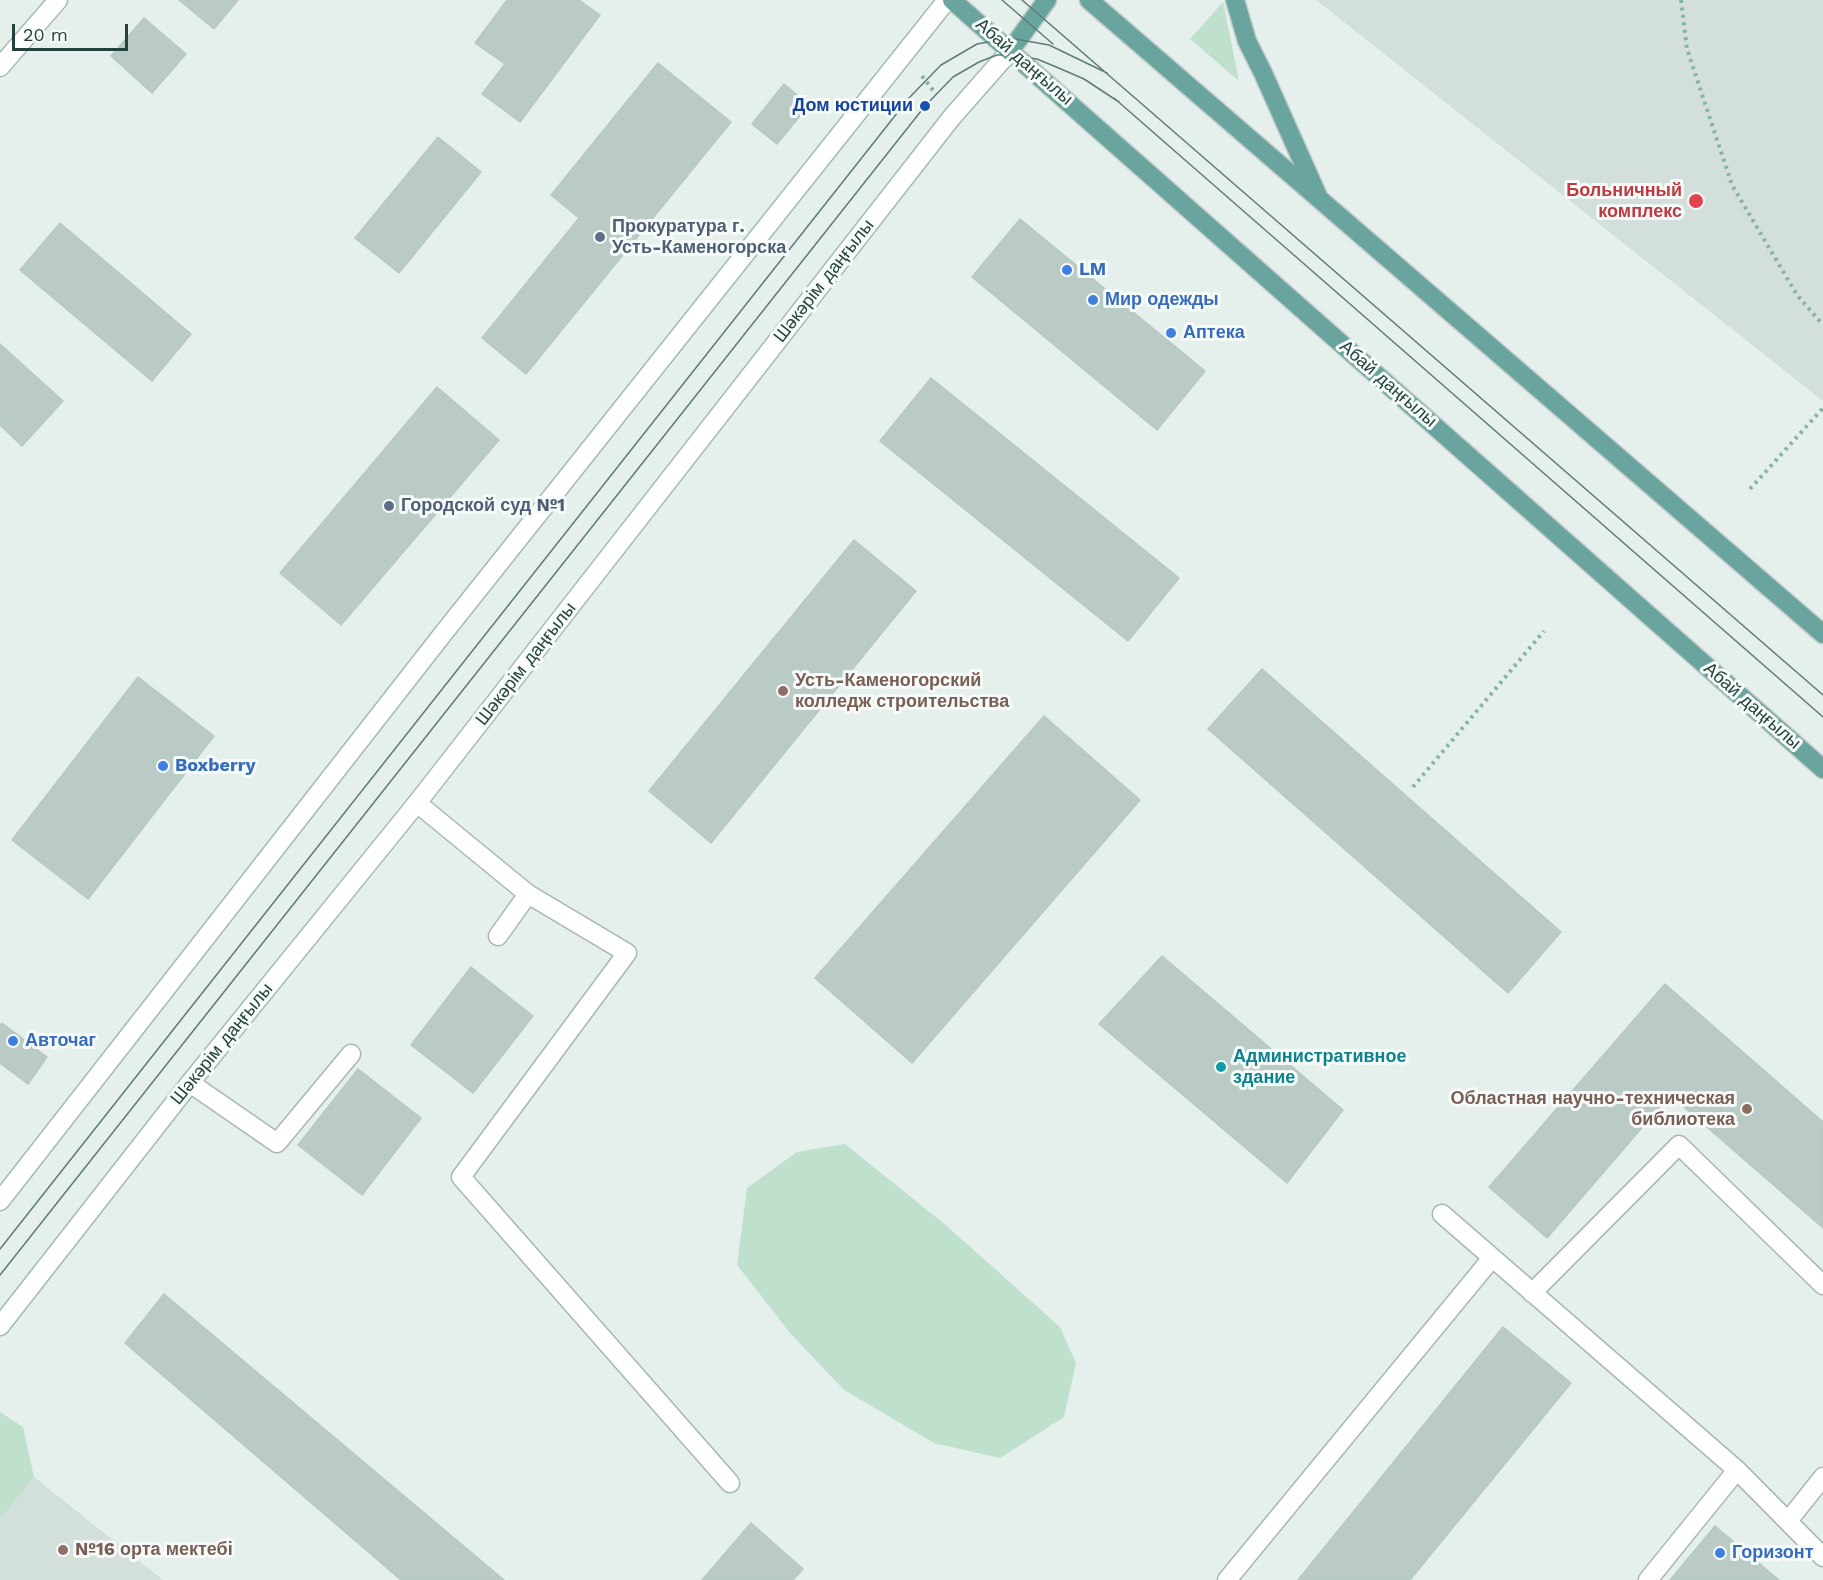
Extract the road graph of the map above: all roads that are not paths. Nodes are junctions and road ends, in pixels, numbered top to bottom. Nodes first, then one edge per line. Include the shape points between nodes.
1 (58, 0) edge
2 (947, 0) edge
3 (952, 0) edge
4 (1047, 0) edge
5 (1089, 0) edge
6 (1235, 0) edge
7 (1010, 51) junction
8 (0, 67) edge
9 (1319, 198) junction
10 (1823, 634) edge
11 (1823, 769) edge
12 (417, 803) junction
13 (528, 894) junction
14 (498, 936) dead end
15 (351, 1054) dead end
16 (190, 1083) junction
17 (0, 1201) edge
18 (1442, 1214) dead end
19 (1492, 1258) junction
20 (1823, 1285) edge
21 (1532, 1293) junction
22 (3, 1317) edge
23 (1737, 1470) junction
24 (1823, 1477) edge
25 (730, 1483) dead end
26 (1788, 1521) junction
27 (1823, 1557) edge
28 (1227, 1580) edge
29 (1648, 1580) edge

1 - 8 main road
2 - 17 main road via 442,635
3 - 7 main road, Абай даңғылы
4 - 7 main road, Шәкәрім даңғылы
5 - 9 main road
6 - 9 main road via 1247,41
7 - 11 main road, Абай даңғылы
7 - 12 main road, Шәкәрім даңғылы via 952,117
9 - 10 main road
12 - 13 main road
12 - 16 main road, Шәкәрім даңғылы
13 - 14 main road
13 - 25 main road via 627,953 461,1177
15 - 16 main road via 277,1143
16 - 22 main road, Шәкәрім даңғылы
18 - 19 main road
19 - 21 main road
19 - 28 main road
20 - 21 main road via 1679,1145
21 - 23 main road
23 - 26 main road
23 - 29 main road
24 - 26 main road
26 - 27 main road

